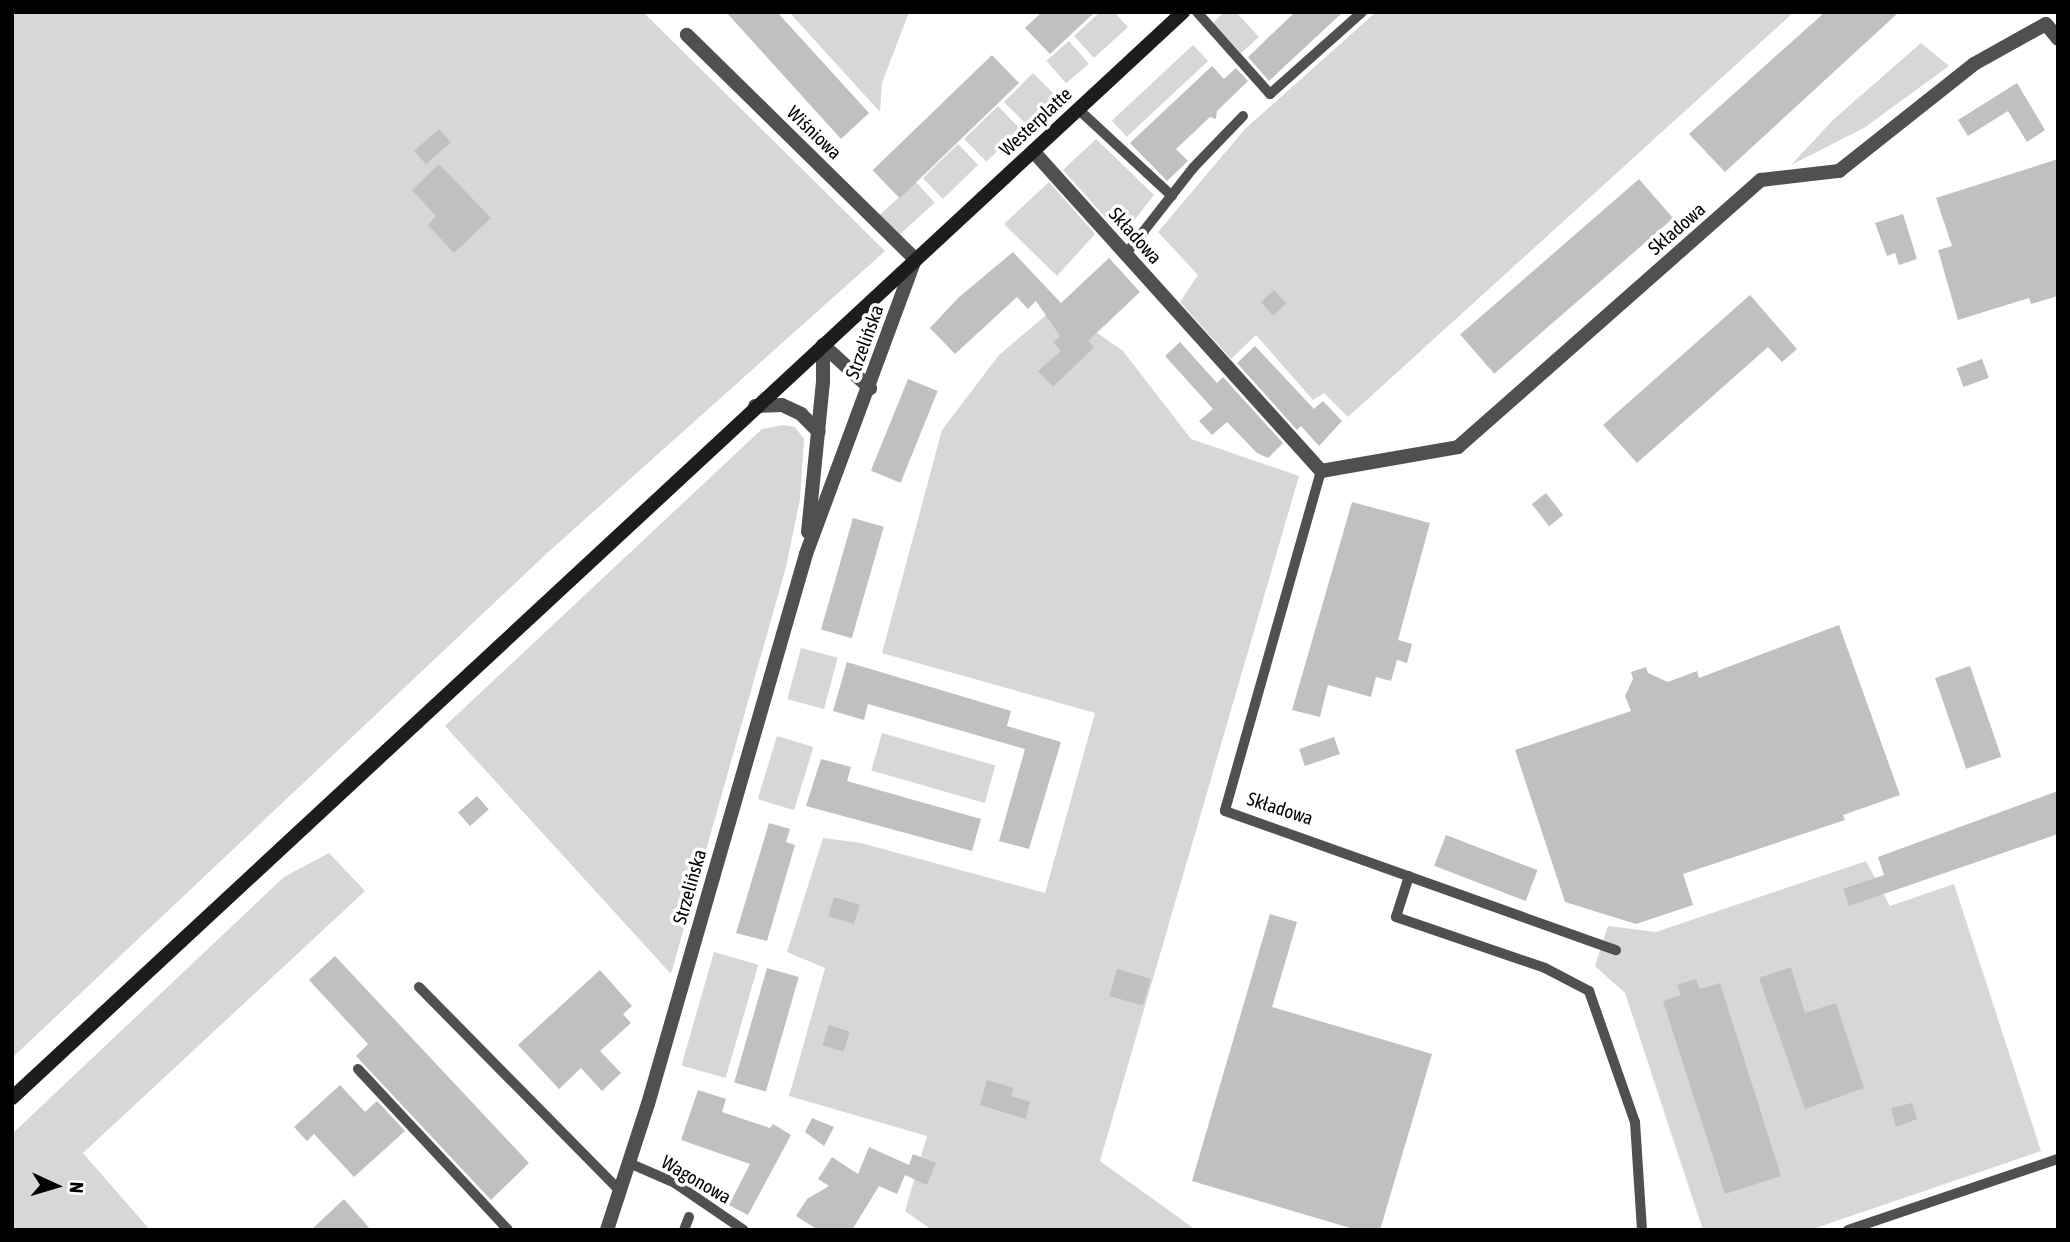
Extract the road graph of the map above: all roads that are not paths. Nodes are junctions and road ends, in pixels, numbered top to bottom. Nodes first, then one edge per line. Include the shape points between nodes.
1 (1183, 12) edge
2 (1197, 12) edge
3 (1362, 12) edge
4 (687, 35) dead end
5 (2058, 39) edge
6 (1078, 109) junction
7 (1242, 116) dead end
8 (1033, 151) junction
9 (1172, 196) junction
10 (1125, 255) junction
11 (915, 259) junction
12 (823, 345) junction
13 (870, 387) junction
14 (755, 406) junction
15 (819, 432) junction
16 (1321, 471) junction
17 (806, 554) junction
18 (1409, 876) junction
19 (1616, 950) dead end
20 (419, 987) dead end
21 (358, 1069) dead end
22 (12, 1098) edge
23 (2058, 1159) edge
24 (629, 1163) junction
25 (620, 1191) junction
26 (689, 1217) dead end
27 (508, 1230) edge
28 (607, 1230) edge
29 (684, 1230) edge
30 (744, 1230) edge
31 (1642, 1230) edge
32 (1848, 1230) edge

1 - 6 main road, Westerplatte
2 - 3 lane via 1270,94
4 - 11 street, Wiśniowa
5 - 16 street, Składowa via 2046,24 1974,64 1839,171 1761,180 1458,447
6 - 8 main road, Westerplatte
6 - 9 lane
7 - 9 lane
8 - 10 street, Składowa
8 - 11 main road, Westerplatte
9 - 10 lane
10 - 16 street, Składowa
11 - 12 main road, Westerplatte
11 - 13 street, Strzelińska
12 - 13 street
12 - 14 main road, Westerplatte
12 - 15 street, Strzelińska
13 - 17 street, Strzelińska
14 - 15 street via 782,405 801,414
14 - 22 main road, Westerplatte
15 - 17 street, Strzelińska
16 - 18 lane, Składowa via 1225,811
17 - 24 street, Strzelińska
18 - 19 lane, Składowa
18 - 31 lane via 1396,917 1545,968 1589,991 1635,1122
20 - 25 lane
21 - 27 lane
23 - 32 lane
24 - 25 street, Strzelińska
24 - 30 lane, Wagonowa via 675,1183
25 - 28 street, Strzelińska
26 - 29 lane

